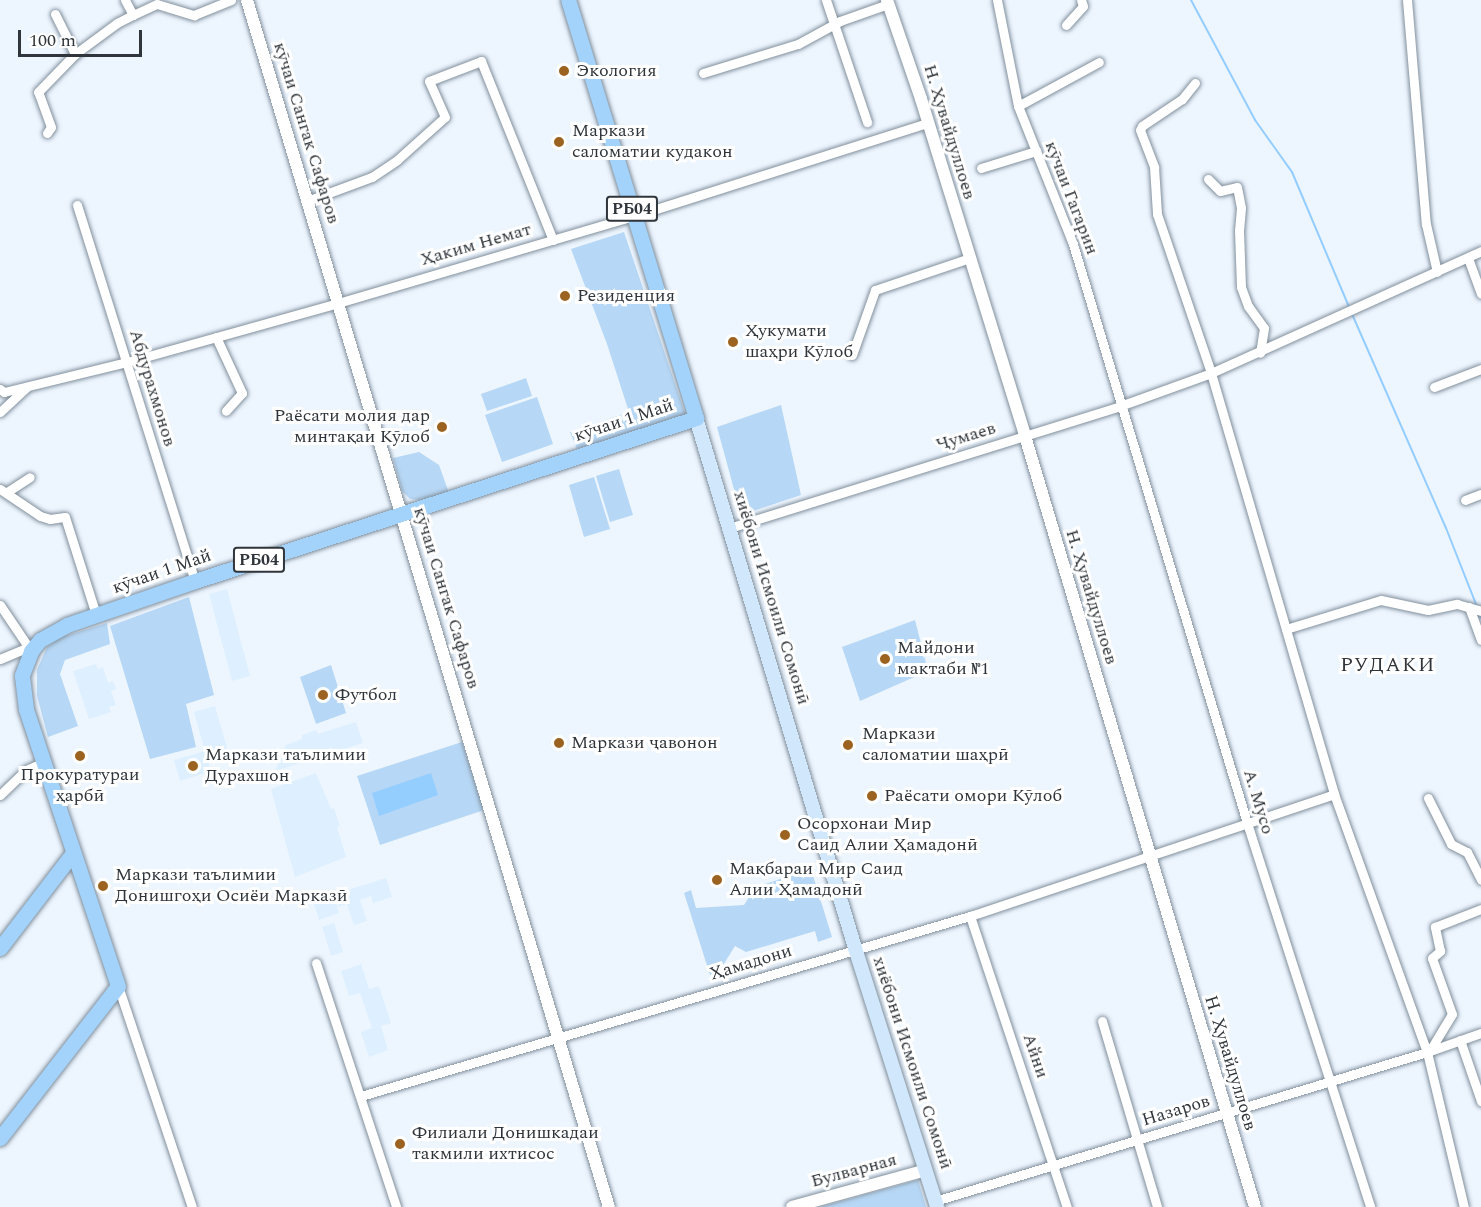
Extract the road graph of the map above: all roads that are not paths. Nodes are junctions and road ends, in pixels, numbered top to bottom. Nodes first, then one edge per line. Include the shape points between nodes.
1 (125, 0) edge
2 (231, 0) edge
3 (247, 0) edge
4 (568, 0) edge
5 (826, 0) edge
6 (996, 0) edge
7 (1407, 0) edge
8 (888, 2) edge
9 (1085, 2) edge
10 (55, 14) dead end
11 (133, 15) junction
12 (834, 24) junction
13 (1066, 25) dead end
14 (75, 54) junction
15 (1099, 62) dead end
16 (703, 73) dead end
17 (1195, 82) dead end
18 (1018, 106) junction
19 (867, 122) dead end
20 (928, 123) junction
21 (47, 133) dead end
22 (1036, 151) junction
23 (981, 168) dead end
24 (1208, 179) dead end
25 (308, 201) junction
26 (77, 205) dead end
27 (634, 216) junction
28 (553, 240) junction
29 (1481, 251) edge
30 (970, 258) junction
31 (1468, 258) junction
32 (1437, 272) junction
33 (1481, 294) edge
34 (338, 303) junction
35 (216, 337) junction
36 (1260, 352) junction
37 (852, 355) dead end
38 (127, 362) junction
39 (1481, 369) edge
40 (1211, 373) junction
41 (28, 386) junction
42 (1434, 387) dead end
43 (0, 389) edge
44 (1120, 406) junction
45 (226, 411) dead end
46 (0, 412) edge
47 (696, 418) junction
48 (1024, 436) junction
49 (30, 477) dead end
50 (4, 490) edge
51 (1481, 494) edge
52 (1465, 500) dead end
53 (401, 515) junction
54 (729, 528) junction
55 (195, 581) junction
56 (0, 605) edge
57 (1469, 607) junction
58 (1481, 611) edge
59 (96, 615) junction
60 (1286, 629) junction
61 (1481, 640) edge
62 (30, 649) junction
63 (0, 659) edge
64 (44, 762) junction
65 (1334, 794) junction
66 (0, 795) edge
67 (1428, 798) dead end
68 (1247, 823) junction
69 (73, 853) junction
70 (1150, 857) junction
71 (1481, 880) edge
72 (1481, 909) edge
73 (970, 915) junction
74 (0, 948) edge
75 (855, 948) junction
76 (316, 963) dead end
77 (118, 986) junction
78 (1102, 1021) dead end
79 (1481, 1033) edge
80 (558, 1038) junction
81 (1460, 1040) junction
82 (1428, 1052) junction
83 (1331, 1082) junction
84 (360, 1096) junction
85 (1481, 1101) edge
86 (1225, 1113) junction
87 (0, 1138) edge
88 (1136, 1141) junction
89 (1054, 1165) junction
90 (926, 1170) junction
91 (936, 1204) edge
92 (192, 1207) edge
93 (396, 1207) edge
94 (609, 1207) edge
95 (792, 1207) edge
96 (1067, 1207) edge
97 (1157, 1207) edge
98 (1255, 1207) edge
99 (1370, 1207) edge
100 (1464, 1207) edge

1 - 11 street
2 - 11 street via 194,15 157,4
3 - 25 street, кӯчаи Сангак Сафаров
4 - 27 main road, хиёбони Исмоили Сомонӣ / РБ04
5 - 12 street
6 - 18 street, кӯчаи Гагарин
7 - 32 street via 1426,224
8 - 12 street
8 - 20 street, Н. Ҳувайдуллоев
9 - 13 street
10 - 14 street
11 - 14 street
12 - 16 street via 798,44
12 - 19 street
14 - 21 street via 38,92 51,127
15 - 18 street
17 - 40 street via 1182,99 1140,130 1154,167 1156,214
18 - 22 street, кӯчаи Гагарин
20 - 27 street, Ҳаким Немат
20 - 30 street, Н. Ҳувайдуллоев
22 - 23 street
22 - 44 street, кӯчаи Гагарин via 1073,244
24 - 36 street via 1220,191 1238,187 1241,287 1248,306 1264,328
25 - 28 street via 372,177 397,160 445,117 429,81 482,62
25 - 34 street, кӯчаи Сангак Сафаров
26 - 38 street, Абдурахмонов
27 - 28 street, Ҳаким Немат
27 - 47 main road, хиёбони Исмоили Сомонӣ / РБ04
28 - 34 street, Ҳаким Немат
29 - 31 street, Ҷумаев
30 - 37 street via 875,290
30 - 48 street, Н. Ҳувайдуллоев
31 - 32 street, Ҷумаев
31 - 33 street
32 - 36 street, Ҷумаев
34 - 35 street, Ҳаким Немат
34 - 53 street, кӯчаи Сангак Сафаров
35 - 38 street, Ҳаким Немат
35 - 45 street via 242,393
36 - 40 street, Ҷумаев
38 - 41 street, Ҳаким Немат
38 - 55 street, Абдурахмонов
39 - 42 street
40 - 44 street, Ҷумаев
40 - 60 street
41 - 43 street, Ҳаким Немат via 4,392
41 - 46 street
44 - 48 street, Ҷумаев
44 - 68 street, А. Мусо
47 - 53 main road, кӯчаи 1 Май / РБ04
47 - 54 main road, хиёбони Исмоили Сомонӣ
48 - 54 street, Ҷумаев
48 - 70 street, Н. Ҳувайдуллоев
49 - 50 street
50 - 59 street via 40,516 65,517
51 - 52 street
53 - 55 main road, кӯчаи 1 Май / РБ04
53 - 80 street, кӯчаи Сангак Сафаров
54 - 75 main road, хиёбони Исмоили Сомонӣ
55 - 59 main road, кӯчаи 1 Май / РБ04
56 - 62 street
57 - 58 street
57 - 60 street via 1457,604 1428,610 1381,600
57 - 61 street
59 - 62 main road, кӯчаи 1 Май / РБ04 via 53,631
60 - 65 street
62 - 63 street
62 - 64 main road via 22,675 23,690
64 - 66 street via 26,770
64 - 69 main road
65 - 68 street, Ҳамадони
65 - 82 street
67 - 71 street via 1451,844 1467,852
68 - 70 street, Ҳамадони
68 - 83 street, А. Мусо
69 - 74 main road
69 - 77 main road
70 - 73 street, Ҳамадони
70 - 86 street, Н. Ҳувайдуллоев
72 - 82 street via 1435,927 1440,951 1432,958 1452,1014
73 - 75 street, Ҳамадони
73 - 89 street, Айни
75 - 80 street, Ҳамадони
75 - 90 main road, хиёбони Исмоили Сомонӣ
76 - 84 street
77 - 87 main road
77 - 92 street
78 - 88 street
79 - 81 street, Назаров
80 - 84 street, Ҳамадони
80 - 94 street, кӯчаи Сангак Сафаров
81 - 82 street, Назаров
81 - 85 street
82 - 83 street, Назаров
82 - 100 street
83 - 86 street, Назаров
83 - 99 street, А. Мусо
84 - 93 street
86 - 88 street, Назаров
86 - 98 street, Н. Ҳувайдуллоев
88 - 89 street, Назаров
88 - 97 street
89 - 91 street, Назаров
89 - 96 street, Айни
90 - 91 main road, хиёбони Исмоили Сомонӣ
90 - 95 street, Булварная

